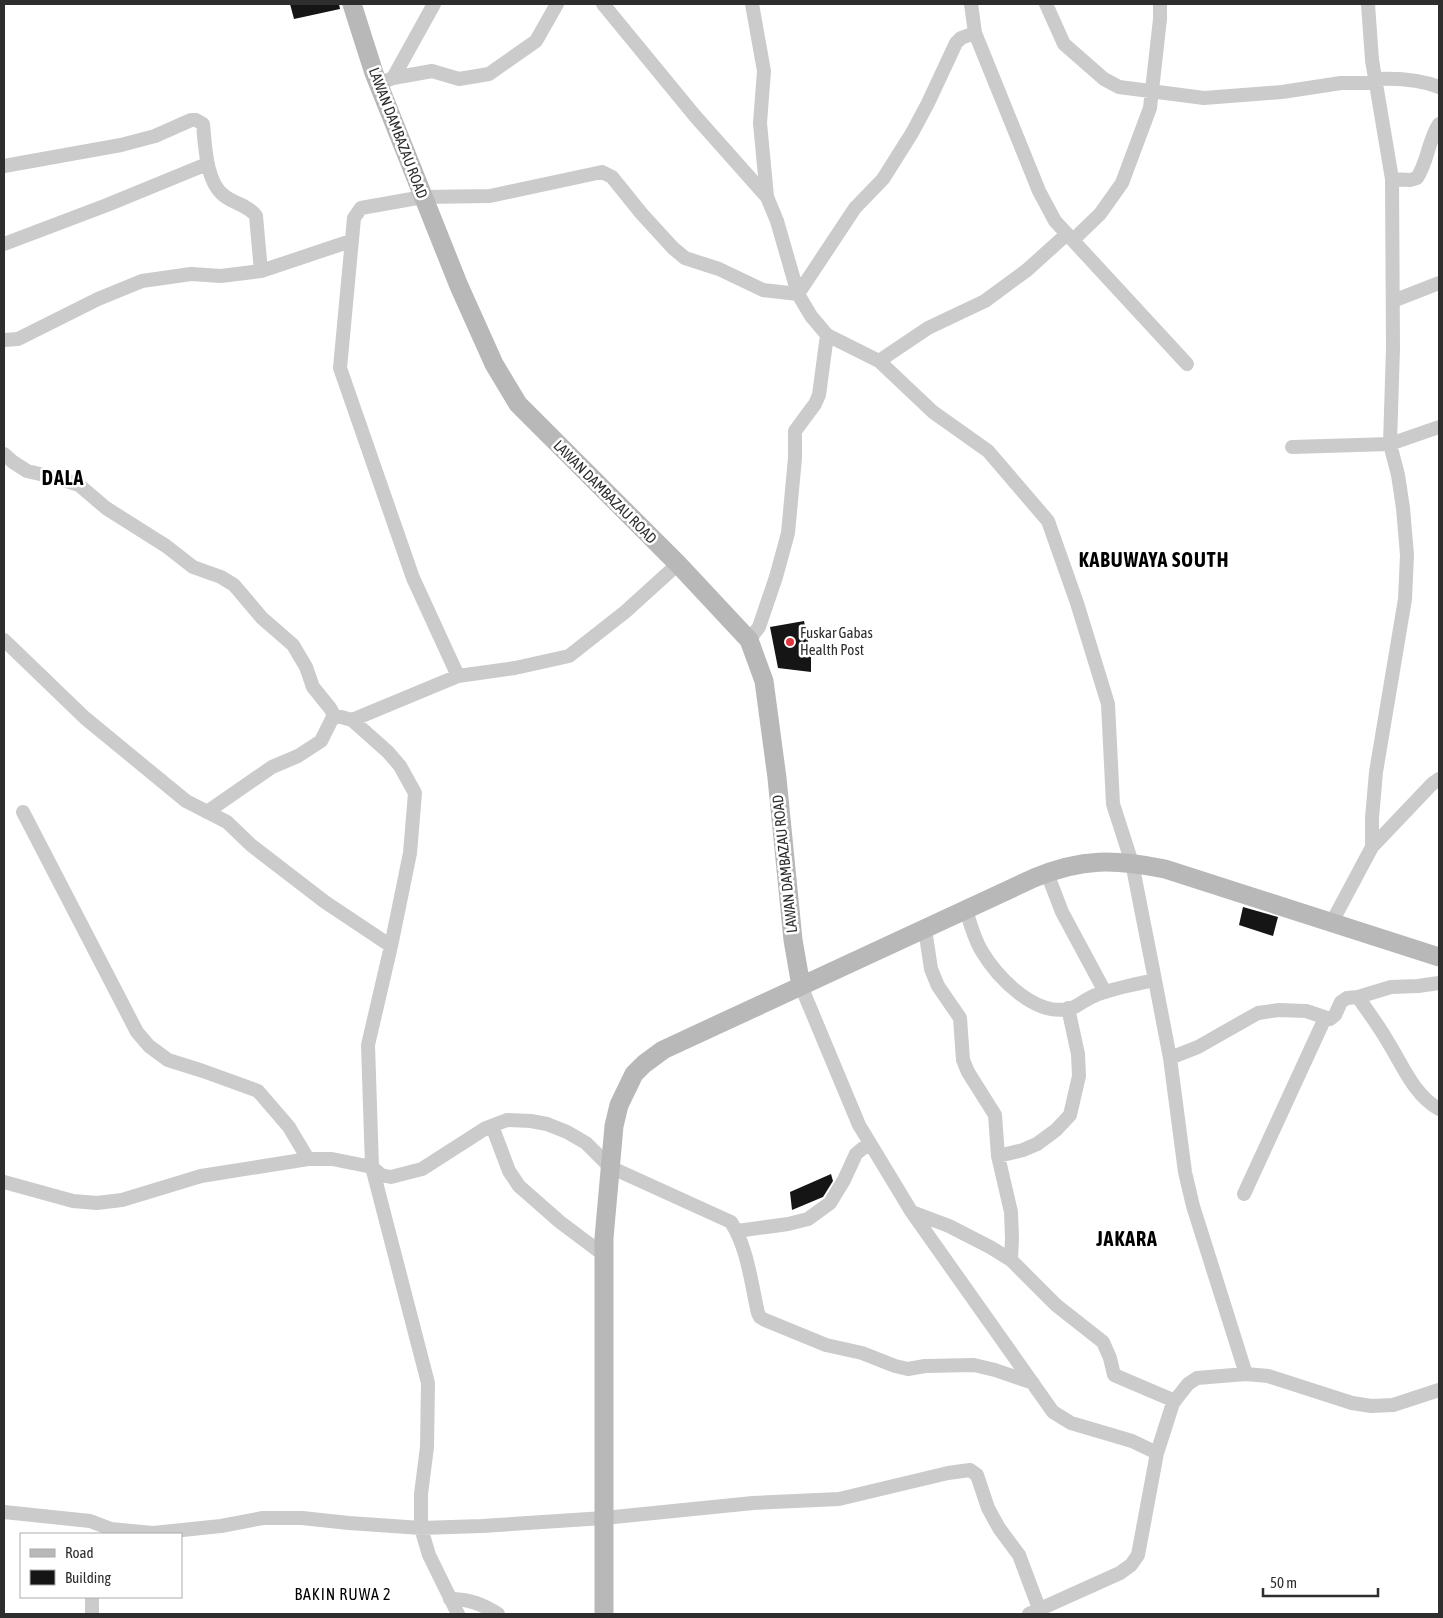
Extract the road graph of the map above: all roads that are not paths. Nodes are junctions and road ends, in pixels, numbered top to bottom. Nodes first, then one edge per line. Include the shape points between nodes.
1 (352, 4) edge
2 (434, 4) edge
3 (557, 4) edge
4 (603, 4) edge
5 (752, 4) edge
6 (972, 4) edge
7 (1046, 4) edge
8 (1160, 4) edge
9 (1368, 4) edge
10 (975, 32) junction
11 (386, 81) junction
12 (1376, 81) junction
13 (1439, 87) edge
14 (1152, 92) junction
15 (1439, 124) edge
16 (207, 164) junction
17 (4, 166) edge
18 (1392, 179) junction
19 (423, 197) junction
20 (767, 197) junction
21 (1070, 237) junction
22 (351, 241) junction
23 (4, 244) edge
24 (261, 271) junction
25 (1439, 283) edge
26 (798, 294) junction
27 (1393, 301) junction
28 (827, 335) junction
29 (4, 340) edge
30 (879, 361) junction
31 (1187, 364) dead end
32 (1439, 427) edge
33 (1390, 444) junction
34 (1292, 447) dead end
35 (4, 454) edge
36 (678, 564) junction
37 (4, 640) edge
38 (749, 640) junction
39 (458, 676) junction
40 (334, 716) junction
41 (352, 720) junction
42 (1439, 779) edge
43 (23, 812) dead end
44 (207, 812) junction
45 (1372, 847) junction
46 (1132, 863) junction
47 (1048, 873) junction
48 (966, 910) junction
49 (1332, 922) junction
50 (925, 929) junction
51 (391, 946) junction
52 (1439, 956) edge
53 (1155, 980) junction
54 (1439, 983) edge
55 (801, 986) junction
56 (1105, 992) junction
57 (1358, 997) junction
58 (1068, 1008) junction
59 (1325, 1018) junction
60 (1170, 1058) junction
61 (1439, 1109) edge
62 (492, 1126) junction
63 (869, 1143) junction
64 (998, 1156) junction
65 (308, 1159) junction
66 (372, 1166) junction
67 (610, 1167) junction
68 (4, 1182) edge
69 (1244, 1194) dead end
70 (911, 1212) junction
71 (737, 1232) junction
72 (604, 1255) junction
73 (1010, 1260) junction
74 (1246, 1374) junction
75 (1033, 1383) junction
76 (1439, 1390) edge
77 (1175, 1401) junction
78 (1157, 1453) junction
79 (4, 1512) edge
80 (604, 1518) junction
81 (421, 1528) junction
82 (111, 1531) edge
83 (92, 1598) edge
84 (450, 1599) junction
85 (1035, 1612) edge
86 (92, 1614) edge
87 (458, 1614) edge
88 (498, 1614) edge
89 (604, 1614) edge

1 - 11 main road, LAWAN DAMBAZAU ROAD
2 - 11 street
3 - 11 street via 536,41 488,74 459,79 432,71
4 - 20 street
5 - 20 street via 764,71 760,123
6 - 10 street
7 - 14 street via 1064,44 1104,79 1119,87
8 - 14 street
9 - 12 street
10 - 21 street via 1039,191 1056,221
10 - 26 street via 956,43 928,103 888,172 855,208
11 - 19 main road, LAWAN DAMBAZAU ROAD
12 - 13 street via 1399,78
12 - 14 street via 1204,98
12 - 18 street
14 - 21 street via 1150,108 1122,183 1100,214
15 - 18 street via 1417,178
16 - 17 street via 203,124 191,120 155,136 121,145
16 - 23 street
16 - 24 street via 218,190 256,216
18 - 27 street
19 - 22 street via 361,208 354,218
19 - 26 street via 490,196 602,172 612,177 641,213 685,258 719,269 763,290
19 - 36 main road, LAWAN DAMBAZAU ROAD via 494,364 518,404
20 - 26 street
21 - 30 street via 985,301 928,328
21 - 31 street
22 - 24 street
22 - 39 street via 340,368 413,578
24 - 29 street via 221,276 191,274 142,281 18,339
25 - 27 street
26 - 28 street
27 - 33 street
28 - 30 street
28 - 38 street via 819,395 796,431 788,533 759,627
30 - 46 street via 933,412 988,451 1048,521 1078,603 1108,704 1113,804
32 - 33 street
33 - 34 street
33 - 45 street via 1398,475 1407,555 1405,599 1376,772
35 - 40 street via 26,471 79,485 106,508 193,567 234,585 262,618 293,646 313,686
36 - 38 main road, LAWAN DAMBAZAU ROAD
36 - 39 street via 569,656
37 - 44 street via 92,723 186,801
38 - 55 main road, LAWAN DAMBAZAU ROAD via 764,681
39 - 41 street
40 - 41 street
40 - 44 street via 321,741 272,767
41 - 51 street via 388,752 415,793 410,853
42 - 45 street
43 - 65 street via 137,1032 168,1060 258,1091 289,1127
44 - 51 street via 227,822 251,845 325,902
45 - 49 street
46 - 47 main road via 1098,862
46 - 49 main road via 1165,869
46 - 53 street
47 - 48 main road
47 - 56 street via 1062,912
48 - 50 main road
48 - 58 street via 980,948 1014,991 1054,1010
49 - 52 main road
50 - 55 main road
50 - 64 street via 931,969 938,986 960,1018 963,1060 994,1115
51 - 66 street via 368,1045
53 - 56 street
53 - 60 street
54 - 57 street via 1391,988
55 - 63 street
55 - 67 main road via 663,1050 644,1064 634,1074 619,1105
56 - 58 street
57 - 59 street via 1343,999 1333,1018
57 - 61 street via 1408,1077
58 - 64 street via 1078,1054 1079,1076 1070,1114 1038,1144
59 - 60 street via 1306,1011 1258,1012 1198,1047
59 - 69 street
60 - 74 street via 1185,1172 1193,1206
62 - 66 street via 422,1169 391,1177 381,1175
62 - 67 street via 506,1120 548,1124 586,1144
62 - 72 street via 508,1171 519,1186
63 - 70 street
63 - 71 street via 856,1154 830,1203 808,1219
64 - 73 street via 1011,1212
65 - 66 street
65 - 68 street via 201,1176 122,1200 97,1203 74,1201
66 - 81 street via 428,1384
67 - 71 street via 731,1222
67 - 72 main road
70 - 73 street via 949,1226
70 - 75 street
71 - 75 street via 758,1314 765,1320 826,1345 862,1353 895,1366 908,1369 974,1365
72 - 80 main road
73 - 77 street via 1056,1304 1103,1342 1114,1375
74 - 76 street via 1268,1376 1371,1406 1393,1405
74 - 77 street via 1197,1378
75 - 78 street via 1053,1412 1071,1423 1132,1441
77 - 78 street
78 - 85 street via 1138,1555 1131,1565
79 - 82 street via 90,1522
80 - 81 street
80 - 85 street via 839,1499 970,1470 977,1474 988,1508 1019,1555
80 - 89 main road
81 - 82 street via 263,1518 153,1533
81 - 84 street via 429,1555
83 - 86 street
84 - 87 street
84 - 88 street via 466,1599

